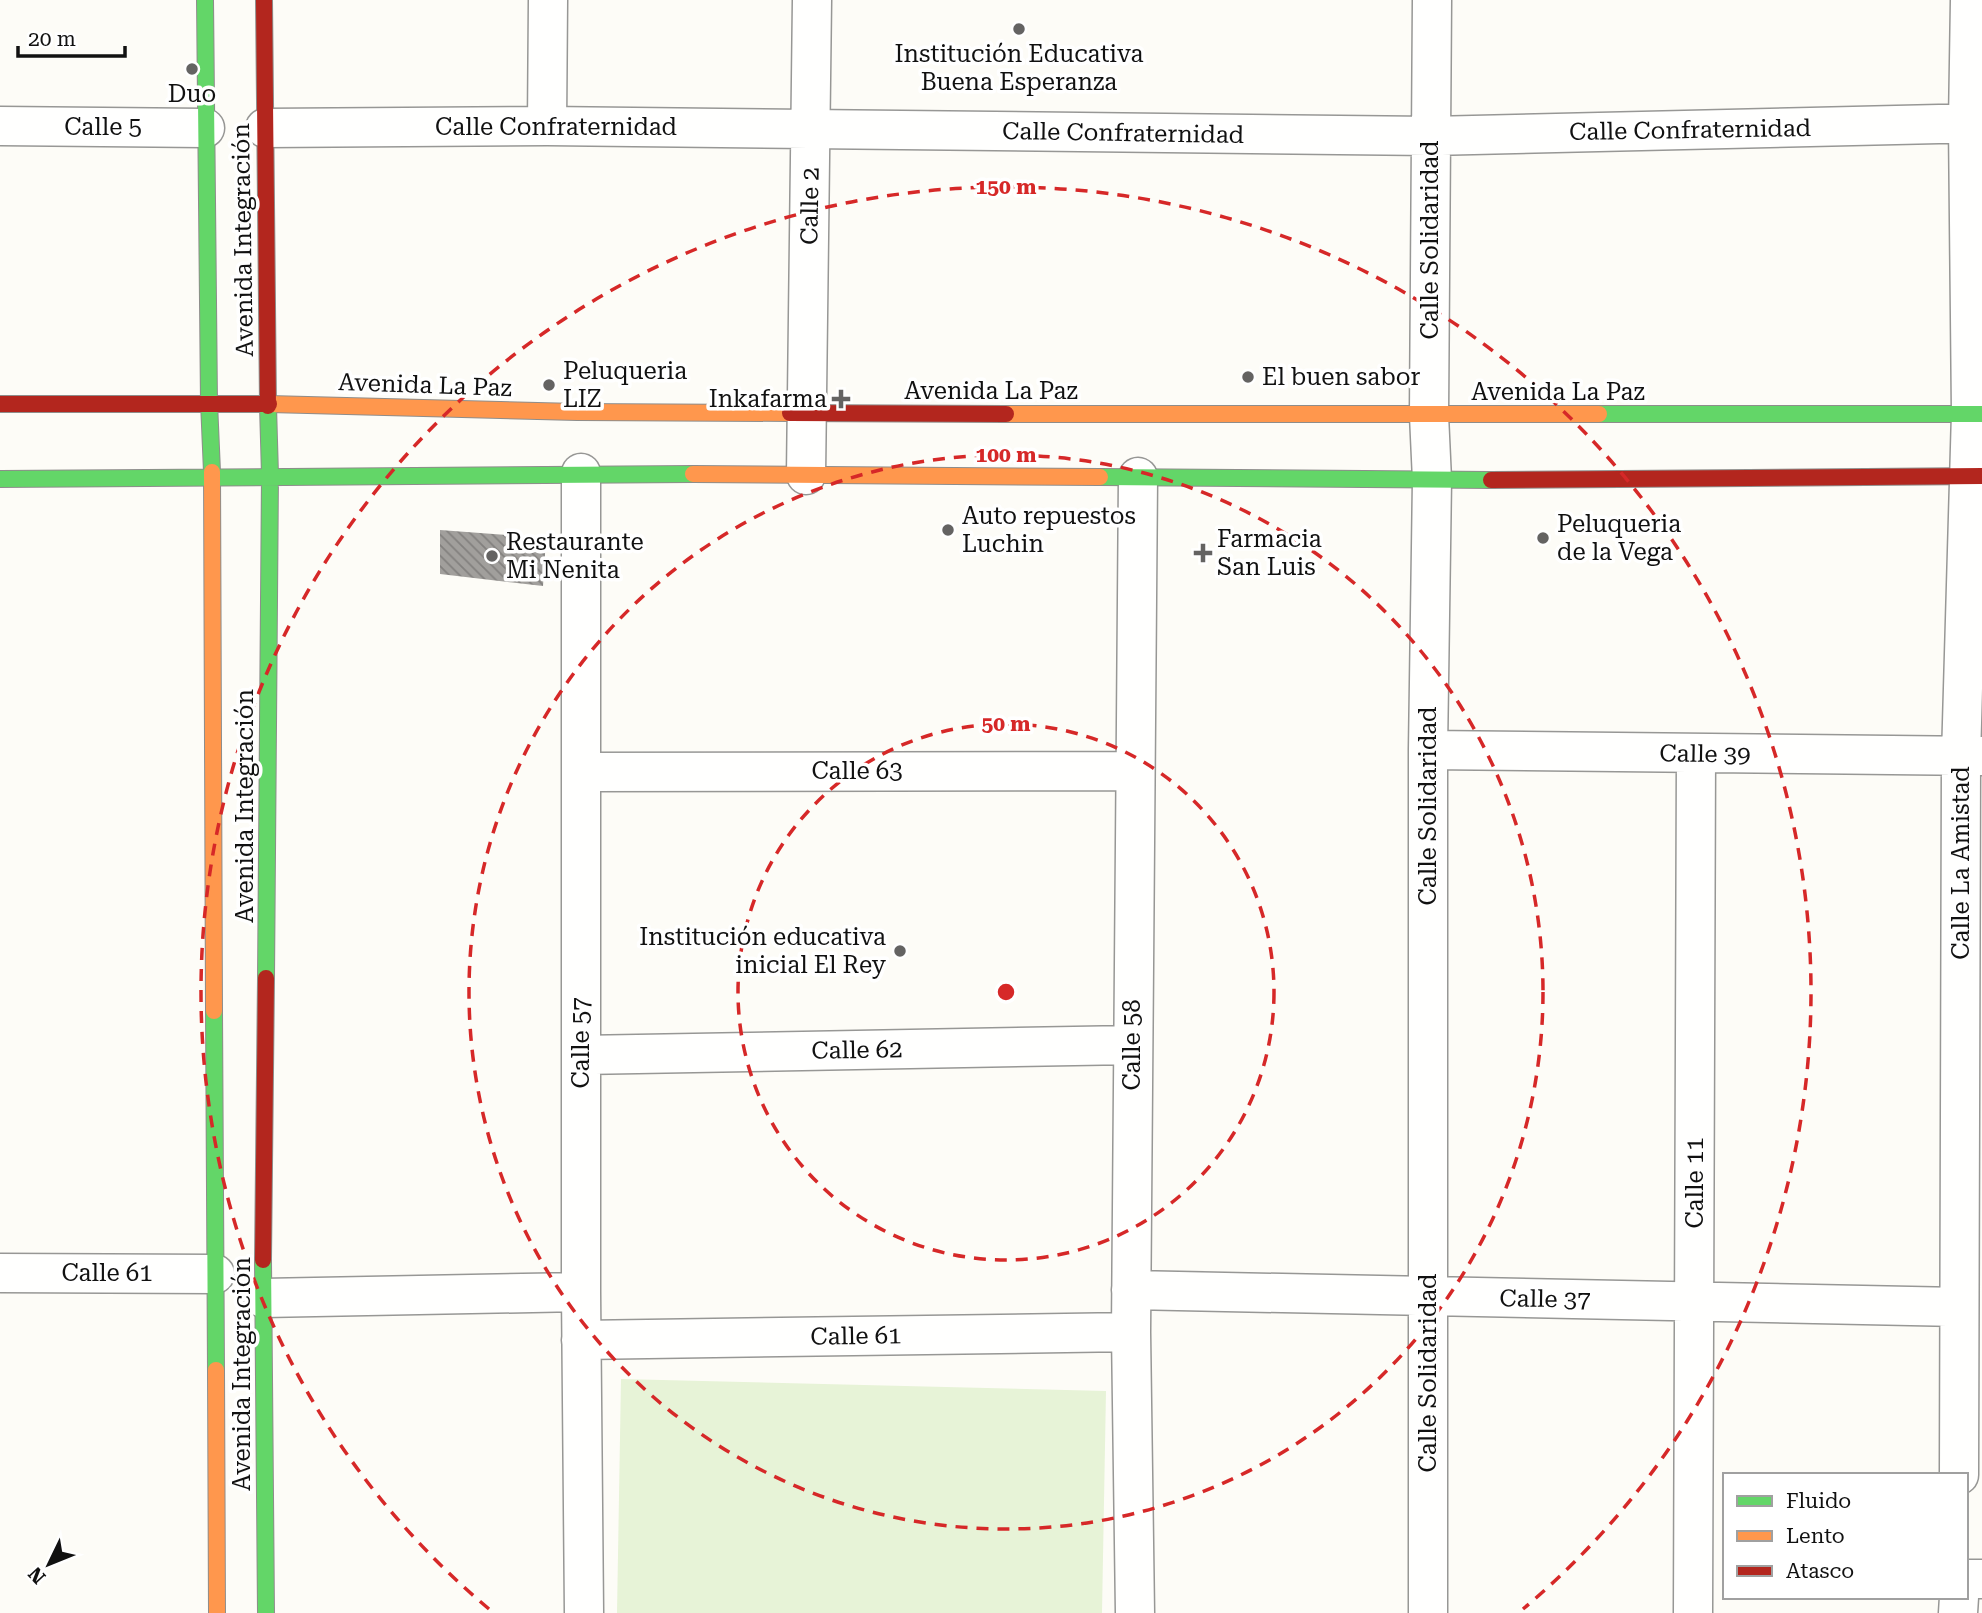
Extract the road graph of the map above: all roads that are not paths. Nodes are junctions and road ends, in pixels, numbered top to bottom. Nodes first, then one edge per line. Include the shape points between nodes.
1 (205, 0) edge
2 (264, 0) edge
3 (548, 0) edge
4 (812, 0) edge
5 (1433, 0) edge
6 (1970, 0) edge
7 (1975, 123) edge
8 (0, 126) edge
9 (547, 126) junction
10 (205, 128) junction
11 (265, 128) junction
12 (811, 129) junction
13 (1431, 136) junction
14 (209, 402) junction
15 (0, 404) edge
16 (268, 404) junction
17 (806, 412) junction
18 (1977, 414) edge
19 (1429, 415) junction
20 (581, 473) junction
21 (270, 475) junction
22 (806, 475) junction
23 (212, 476) junction
24 (1976, 476) edge
25 (1138, 477) junction
26 (0, 479) edge
27 (1432, 480) junction
28 (1428, 750) junction
29 (1696, 754) junction
30 (1972, 757) edge
31 (1134, 771) junction
32 (581, 772) junction
33 (1971, 1023) edge
34 (1132, 1045) junction
35 (581, 1055) junction
36 (0, 1272) edge
37 (215, 1274) junction
38 (1131, 1290) junction
39 (581, 1292) junction
40 (1428, 1296) junction
41 (263, 1298) junction
42 (1694, 1302) junction
43 (1959, 1307) junction
44 (1131, 1332) junction
45 (581, 1340) junction
46 (1959, 1473) edge
47 (217, 1613) edge
48 (266, 1613) edge
49 (584, 1613) edge
50 (1135, 1613) edge
51 (1428, 1613) edge
52 (1693, 1613) edge

1 - 10 street
2 - 11 street, Avenida Integración
3 - 9 street
4 - 12 street, Calle 2
5 - 13 street, Calle Solidaridad
6 - 7 street, Calle La Amistad
7 - 13 street, Calle Confraternidad
7 - 18 street, Calle La Amistad
8 - 10 street, Calle 5
9 - 11 street, Calle Confraternidad
9 - 12 street, Calle Confraternidad
10 - 14 street
11 - 16 street, Avenida Integración
12 - 13 street, Calle Confraternidad
12 - 17 street, Calle 2
13 - 19 street, Calle Solidaridad
14 - 15 street, Avenida La Paz
14 - 16 street, Avenida La Paz
14 - 23 street
16 - 17 street, Avenida La Paz
16 - 21 street, Avenida Integración
17 - 19 street, Avenida La Paz
17 - 22 street, Calle 2
18 - 19 street, Avenida La Paz
18 - 24 street, Calle La Amistad
19 - 27 street, Calle Solidaridad
20 - 21 street
20 - 22 street
20 - 32 street, Calle 57
21 - 23 street
21 - 41 street, Avenida Integración
22 - 25 street
23 - 26 street
23 - 37 street
24 - 27 street
24 - 30 street, Calle La Amistad
25 - 27 street
25 - 31 street, Calle 58
27 - 28 street, Calle Solidaridad
28 - 29 street, Calle 39
28 - 40 street, Calle Solidaridad
29 - 30 street, Calle 39
29 - 42 street, Calle 11
30 - 33 street, Calle La Amistad
31 - 32 street, Calle 63
31 - 34 street, Calle 58
32 - 35 street, Calle 57
33 - 43 street, Calle La Amistad
34 - 35 street, Calle 62
34 - 38 street, Calle 58
35 - 39 street, Calle 57
36 - 37 street, Calle 61
37 - 47 street
38 - 40 street, Calle 37
38 - 44 street, Calle 58
39 - 41 street
39 - 45 street, Calle 57
40 - 42 street, Calle 37
40 - 51 street, Calle Solidaridad
41 - 48 street, Avenida Integración
42 - 43 street, Calle 37
42 - 52 street, Calle 11
43 - 46 street, Calle La Amistad
44 - 45 street, Calle 61
44 - 50 street, Calle 58
45 - 49 street, Calle 57

